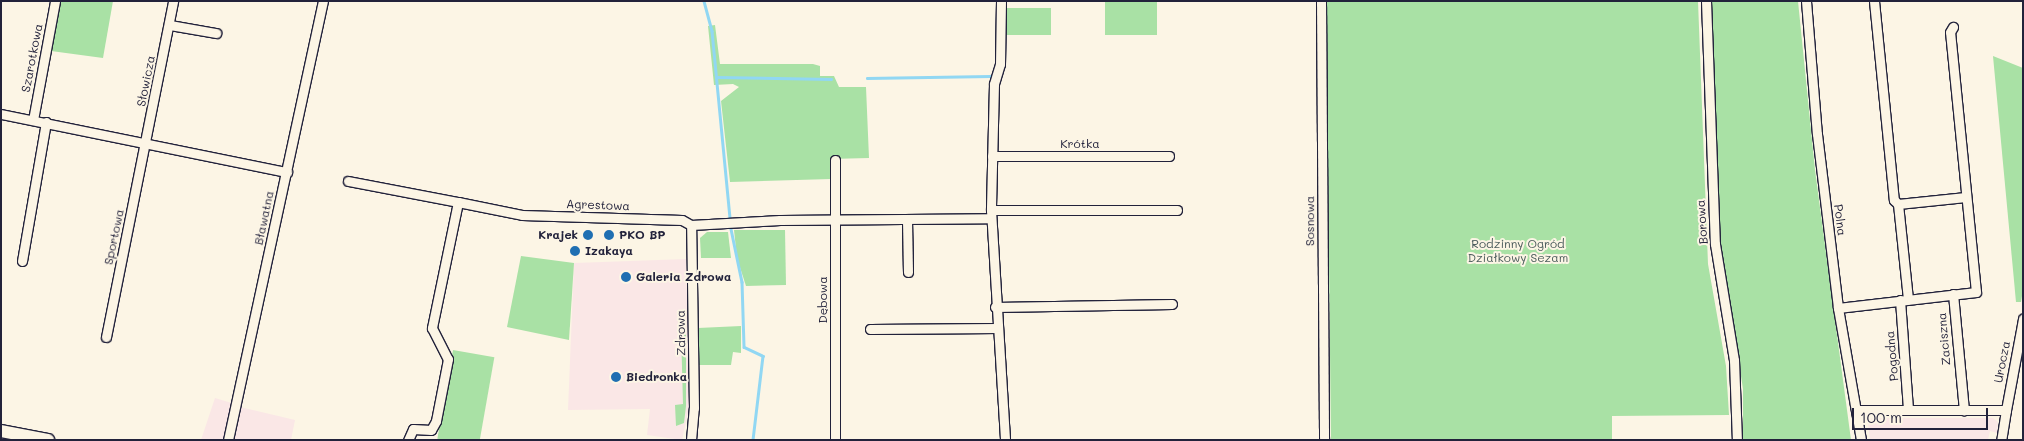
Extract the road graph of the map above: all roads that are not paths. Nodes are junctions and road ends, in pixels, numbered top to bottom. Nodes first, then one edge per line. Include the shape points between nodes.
1 (55, 1) edge
2 (174, 1) edge
3 (323, 1) edge
4 (1001, 1) edge
5 (1321, 1) edge
6 (1706, 1) edge
7 (1806, 1) edge
8 (1874, 1) edge
9 (170, 25) junction
10 (1953, 27) dead end
11 (216, 33) dead end
12 (1, 114) edge
13 (33, 120) junction
14 (46, 122) junction
15 (147, 142) junction
16 (992, 156) junction
17 (1169, 156) dead end
18 (834, 160) dead end
19 (287, 172) junction
20 (348, 181) dead end
21 (1966, 197) junction
22 (458, 202) junction
23 (1896, 202) junction
24 (1177, 210) dead end
25 (991, 214) junction
26 (835, 219) junction
27 (907, 220) junction
28 (691, 225) junction
29 (22, 262) dead end
30 (908, 272) dead end
31 (1953, 294) junction
32 (1904, 300) junction
33 (1172, 304) dead end
34 (995, 307) junction
35 (1838, 308) junction
36 (2023, 319) edge
37 (998, 328) junction
38 (870, 329) dead end
39 (106, 337) dead end
40 (1858, 410) junction
41 (1908, 410) junction
42 (1964, 410) junction
43 (2006, 410) junction
44 (1, 431) edge
45 (48, 440) edge
46 (228, 440) edge
47 (408, 440) edge
48 (690, 440) edge
49 (835, 440) edge
50 (1005, 440) edge
51 (1324, 440) edge
52 (1737, 440) edge
53 (1862, 440) edge
54 (2001, 440) edge

1 - 13 street, Szarotkowa
2 - 9 street, Słowicza
3 - 19 street, Bławatna
4 - 16 street via 1000,64 994,84
5 - 51 street, Sosnowa
6 - 52 street, Borowa via 1715,244 1734,360
7 - 35 street, Polna via 1817,134
8 - 23 street, Pogodna
9 - 11 street
9 - 15 street, Słowicza
10 - 21 street via 1950,32
12 - 13 street
13 - 14 street
14 - 15 street
14 - 29 street
15 - 19 street
15 - 39 street, Sportowa
16 - 17 street, Krótka
16 - 25 street
18 - 26 street, Dębowa
19 - 46 street, Bławatna
20 - 22 street, Agrestowa
21 - 23 street
21 - 31 street, Zaciszna via 1976,292
22 - 28 street, Agrestowa via 522,215 682,220
22 - 47 street via 432,328 448,359 436,421 431,430 413,429
23 - 32 street, Pogodna
24 - 25 street
25 - 27 street
25 - 34 street
26 - 27 street
26 - 28 street, Agrestowa
26 - 49 street, Dębowa
27 - 30 street
28 - 48 street, Zdrowa via 694,408
31 - 32 street
31 - 42 street, Zaciszna
32 - 35 street
32 - 41 street, Pogodna
33 - 34 street
34 - 37 street
35 - 40 street, Polna
36 - 43 street, Urocza
37 - 38 street
37 - 50 street
40 - 41 street
40 - 53 street, Polna
41 - 42 street
42 - 43 street
43 - 54 street, Urocza
44 - 45 street

